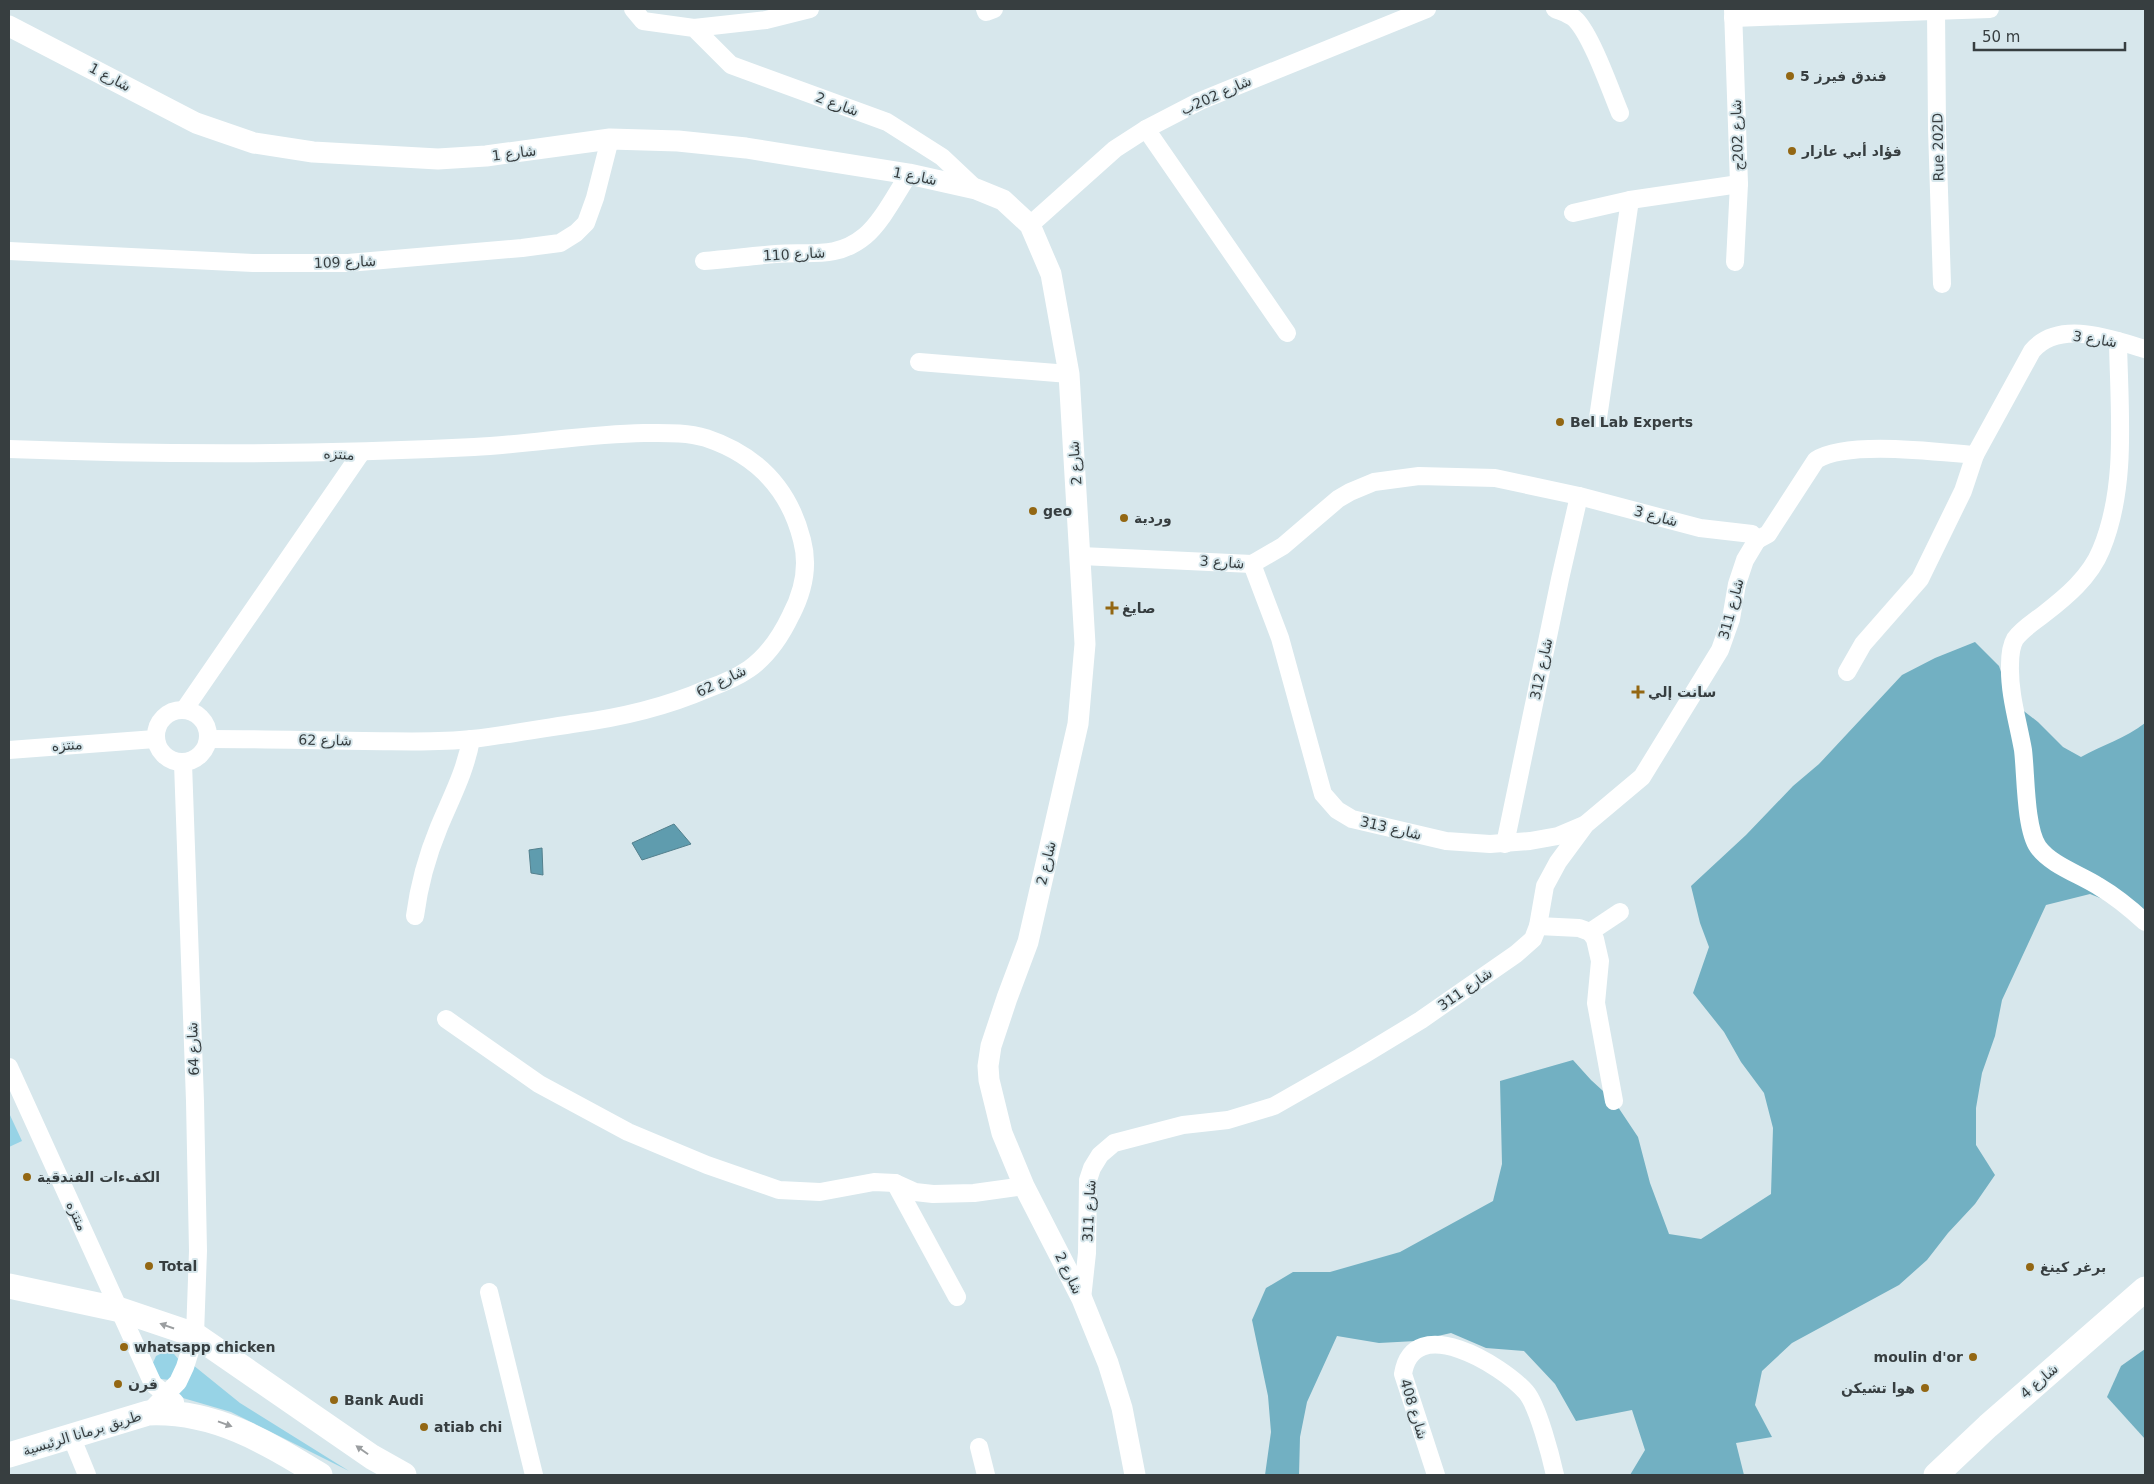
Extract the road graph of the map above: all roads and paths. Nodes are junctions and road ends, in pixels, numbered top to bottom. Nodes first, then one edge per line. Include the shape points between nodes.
1 (633, 9) edge
2 (810, 9) edge
3 (986, 9) edge
4 (994, 9) edge
5 (1427, 9) edge
6 (1555, 9) edge
7 (1990, 9) edge
8 (1936, 10) edge
9 (1733, 14) edge
10 (9, 26) edge
11 (694, 28) junction
12 (1620, 113) dead end
13 (1146, 128) junction
14 (610, 139) junction
15 (909, 174) junction
16 (1739, 184) junction
17 (976, 189) junction
18 (1630, 200) junction
19 (1573, 213) dead end
20 (1030, 225) junction
21 (9, 251) edge
22 (704, 261) dead end
23 (1735, 262) dead end
24 (1942, 284) dead end
25 (1287, 333) dead end
26 (2118, 341) junction
27 (2145, 349) edge
28 (918, 362) dead end
29 (1070, 374) junction
30 (1598, 418) dead end
31 (9, 449) edge
32 (361, 452) junction
33 (1975, 455) junction
34 (1580, 496) junction
35 (1757, 540) junction
36 (1081, 556) junction
37 (1252, 564) junction
38 (1847, 672) dead end
39 (184, 710) junction
40 (156, 739) junction
41 (209, 739) junction
42 (471, 739) junction
43 (9, 750) edge
44 (183, 763) junction
45 (1586, 824) junction
46 (1505, 844) junction
47 (1620, 912) dead end
48 (416, 916) dead end
49 (2145, 922) edge
50 (1538, 926) junction
51 (1590, 932) junction
52 (446, 1019) dead end
53 (9, 1067) edge
54 (1614, 1101) dead end
55 (895, 1183) junction
56 (1024, 1186) junction
57 (9, 1286) edge
58 (2145, 1289) edge
59 (489, 1292) dead end
60 (957, 1297) dead end
61 (1082, 1299) junction
62 (121, 1310) junction
63 (195, 1335) junction
64 (166, 1396) junction
65 (148, 1413) junction
66 (196, 1416) junction
67 (70, 1436) junction
68 (979, 1447) dead end
69 (9, 1455) edge
70 (391, 1472) edge
71 (87, 1475) edge
72 (320, 1475) edge
73 (534, 1475) edge
74 (986, 1475) edge
75 (1135, 1475) edge
76 (1436, 1475) edge
77 (1555, 1475) edge
78 (1936, 1475) edge

1 - 11 street via 643,21
2 - 11 street via 766,20
3 - 4 street via 986,12
5 - 13 street, شارع 202ب via 1200,101
6 - 12 street via 1569,14 1585,33
7 - 8 street
8 - 9 street
8 - 24 street, Rue 202D
9 - 16 street, شارع 202ج
10 - 14 street, شارع 1 via 196,123 254,143 313,152 438,159 486,156
11 - 17 street, شارع 2 via 731,65 887,122 942,157
13 - 20 street, شارع 202ب via 1115,149
13 - 25 street
14 - 15 street, شارع 1 via 746,148
14 - 21 street, شارع 109 via 586,223 560,243 348,263 253,263
15 - 17 street, شارع 1
15 - 22 street, شارع 110 via 874,226 841,250
16 - 18 street
16 - 23 street, شارع 202ج
17 - 20 street, شارع 1 via 1003,200
18 - 19 street
18 - 30 street
20 - 29 street, شارع 2 via 1051,274
26 - 27 street, شارع 3
26 - 33 street, شارع 3 via 2071,334 2049,338 2038,344
26 - 49 street via 2119,460 2108,530 2083,579 2014,642 2010,671 2030,820 2038,847 2056,862 2117,898
28 - 29 street
29 - 36 street, شارع 2
31 - 32 street, منتزه
32 - 39 street, منتزه
32 - 42 street, شارع 62 via 494,446 626,433 672,432 702,437 726,446 774,480 800,533 804,585 779,640 747,671 658,708 606,720
33 - 35 street via 1857,449 1825,454 1816,460 1768,534
33 - 38 street, شارع 3 via 1963,491 1920,580 1862,644
34 - 35 street, شارع 3 via 1700,528 1752,534
34 - 37 street, شارع 3 via 1488,478 1420,476 1374,482 1338,499 1283,546
34 - 46 street, شارع 312
35 - 45 street, شارع 311 via 1745,560 1720,650 1705,675 1642,778
36 - 37 street, شارع 3
36 - 56 street, شارع 2 via 1085,644 1078,724 1028,942 998,1024 988,1066 1002,1133
37 - 46 street, شارع 313 via 1280,638 1323,794 1337,810 1352,819 1446,841
39 - 40 street via 163,718 157,728
39 - 41 street via 194,712 202,719 208,728
40 - 43 street, منتزه
40 - 44 street via 160,752 170,760
41 - 42 street, شارع 62 via 417,742
41 - 44 street via 205,751 195,760
42 - 48 street via 465,767 438,829 419,885
44 - 63 street, شارع 64 via 195,1101 198,1251
45 - 46 street, شارع 313 via 1558,836
45 - 50 street, شارع 311 via 1544,886
47 - 51 street
50 - 51 street via 1579,928
50 - 61 street, شارع 311 via 1526,946 1421,1020 1274,1106 1228,1120 1183,1125 1132,1137 1114,1143 1100,1154 1088,1180 1087,1253
51 - 54 street via 1600,961 1596,1003
52 - 55 street via 539,1084 628,1132 707,1165 779,1190 820,1192 874,1182
53 - 62 street, منتزه
55 - 56 street via 915,1192 933,1194 974,1193
55 - 60 street
56 - 61 street, شارع 2
57 - 62 main road
58 - 78 main road, شارع 4
59 - 73 street
61 - 75 street, شارع 2 via 1122,1408
63 -> 62 main road
62 - 64 street, منتزه via 153,1384
63 - 64 street, شارع 64 via 182,1374
70 -> 63 main road
64 - 65 street, شارع 64
64 - 66 street, منتزه
65 - 66 main road, طريق برمانا الرئيسية
65 - 67 main road, طريق برمانا الرئيسية
66 -> 72 main road, طريق برمانا الرئيسية via 252,1435
67 - 69 main road, طريق برمانا الرئيسية
67 - 71 street
68 - 74 street
76 - 77 street, شارع 408 via 1403,1374 1410,1354 1428,1344 1462,1349 1516,1382 1527,1394 1537,1414

